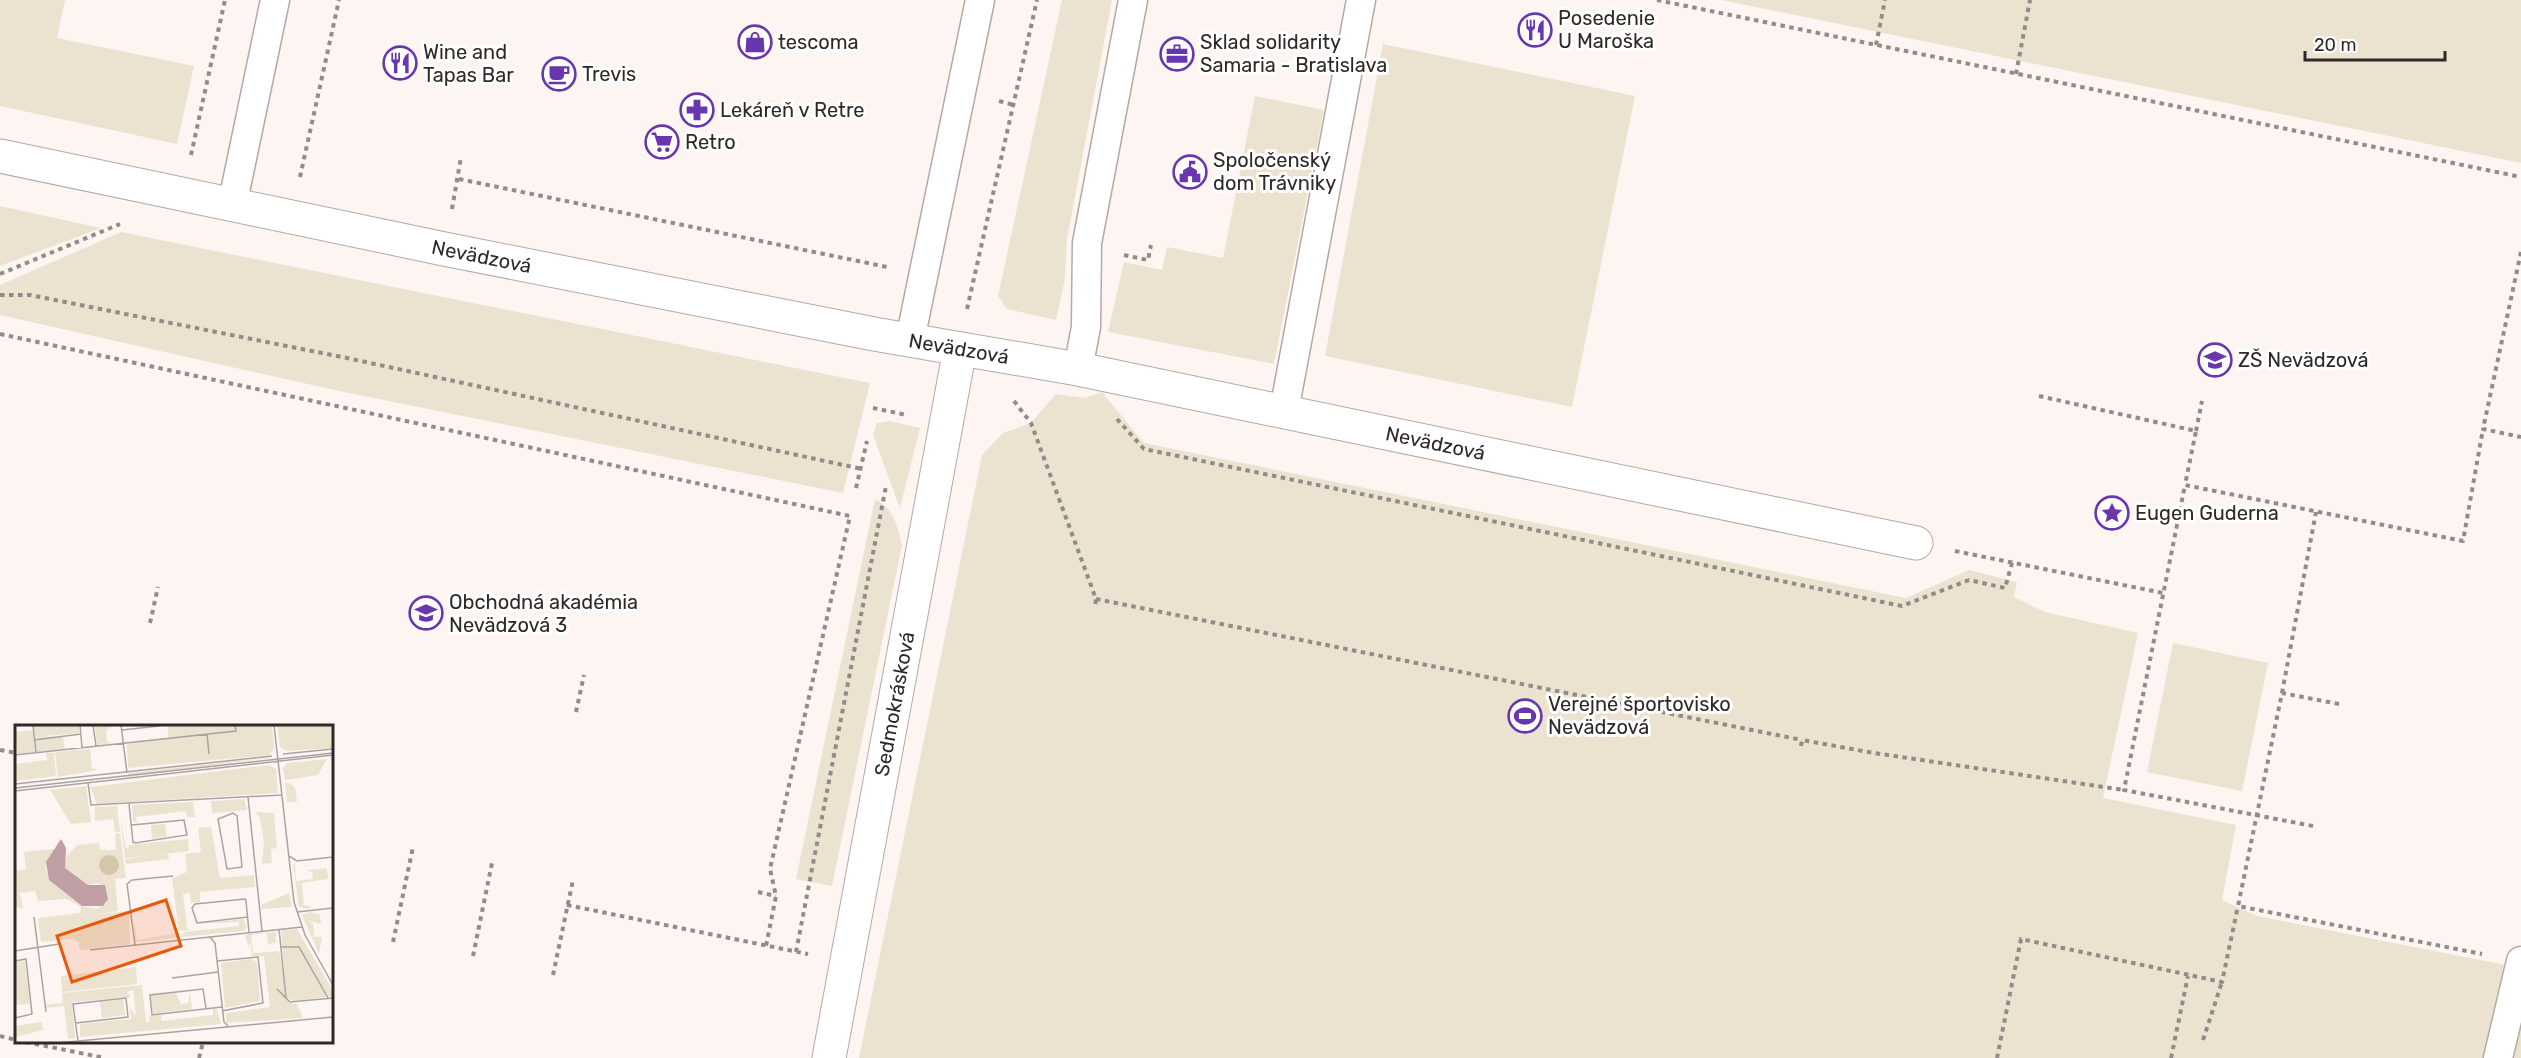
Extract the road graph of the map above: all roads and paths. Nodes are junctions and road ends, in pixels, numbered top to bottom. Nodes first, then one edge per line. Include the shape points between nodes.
1 (225, 0) edge
2 (275, 0) edge
3 (339, 0) edge
4 (980, 0) edge
5 (1037, 0) edge
6 (1133, 0) edge
7 (1361, 0) edge
8 (1657, 0) edge
9 (1885, 0) edge
10 (2030, 0) edge
11 (1876, 45) junction
12 (2016, 74) junction
13 (999, 101) dead end
14 (1014, 105) junction
15 (0, 156) edge
16 (191, 156) dead end
17 (461, 157) dead end
18 (300, 177) dead end
19 (2521, 177) edge
20 (459, 179) junction
21 (232, 206) junction
22 (452, 210) dead end
23 (126, 221) dead end
24 (2521, 252) edge
25 (887, 267) dead end
26 (0, 274) edge
27 (0, 295) edge
28 (965, 316) dead end
29 (0, 334) edge
30 (910, 340) junction
31 (960, 349) junction
32 (1078, 369) junction
33 (1010, 396) dead end
34 (2039, 396) dead end
35 (2202, 401) dead end
36 (873, 408) dead end
37 (1284, 411) junction
38 (1113, 415) dead end
39 (911, 416) dead end
40 (2483, 429) junction
41 (2196, 431) junction
42 (2521, 437) edge
43 (867, 441) dead end
44 (862, 469) junction
45 (2185, 485) junction
46 (886, 486) dead end
47 (856, 488) dead end
48 (2316, 512) junction
49 (1916, 543) joint
50 (2012, 563) junction
51 (158, 587) dead end
52 (2163, 593) junction
53 (1096, 599) junction
54 (1095, 607) dead end
55 (150, 623) dead end
56 (584, 675) dead end
57 (2282, 693) junction
58 (2339, 704) dead end
59 (576, 712) dead end
60 (1802, 740) junction
61 (1801, 746) dead end
62 (0, 750) edge
63 (15, 753) edge
64 (2124, 790) junction
65 (2256, 815) junction
66 (2313, 826) dead end
67 (413, 847) dead end
68 (492, 863) dead end
69 (573, 880) dead end
70 (758, 892) dead end
71 (776, 896) junction
72 (567, 905) junction
73 (2238, 906) junction
74 (393, 942) dead end
75 (766, 946) junction
76 (796, 952) junction
77 (473, 956) dead end
78 (2491, 956) dead end
79 (846, 960) junction
80 (2521, 962) edge
81 (553, 975) dead end
82 (2188, 976) junction
83 (2222, 982) junction
84 (0, 1036) edge
85 (15, 1040) edge
86 (2203, 1040) dead end
87 (35, 1043) edge
88 (203, 1043) edge
89 (105, 1058) edge
90 (199, 1058) edge
91 (829, 1058) edge
92 (1996, 1058) edge
93 (2171, 1058) edge
94 (2498, 1058) edge

1 - 16 path
2 - 21 lane
3 - 18 path
4 - 30 lane
5 - 14 path
6 - 32 lane via 1087,243 1086,327
7 - 37 lane
8 - 11 path
9 - 11 path
10 - 12 path
11 - 12 path
12 - 19 path
13 - 14 path
14 - 28 path
15 - 21 street, Nevädzová
17 - 20 path
20 - 22 path
20 - 25 path
21 - 30 street, Nevädzová
23 - 26 path
24 - 40 path
27 - 44 path via 30,295 347,358
29 - 71 path via 850,516 770,868
30 - 31 street, Nevädzová
31 - 32 street, Nevädzová
31 - 79 street, Sedmokrásková
32 - 37 street, Nevädzová
33 - 53 path via 1031,423
34 - 41 path
35 - 41 path
36 - 39 path
37 - 49 street, Nevädzová
38 - 50 path via 1144,449 1902,606 1969,580 2005,588
40 - 42 path
40 - 48 path via 2463,541
41 - 45 path
43 - 44 path
44 - 47 path
45 - 48 path
45 - 52 path
46 - 76 path
48 - 57 path
49 - 50 path
50 - 52 path
51 - 55 path
52 - 64 path
53 - 54 path
53 - 60 path
56 - 59 path
57 - 58 path
57 - 65 path
60 - 61 path
60 - 64 path
62 - 63 path
64 - 65 path
65 - 66 path
65 - 73 path
67 - 74 path
68 - 77 path
69 - 72 path
70 - 71 path
71 - 75 path
72 - 75 path
72 - 81 path
73 - 78 path
73 - 83 path
75 - 76 path
76 - 79 path
79 - 91 street, Sedmokrásková
80 - 94 lane
82 - 83 path
82 - 92 path via 2021,939
82 - 93 path
83 - 86 path
84 - 85 path
87 - 89 path
88 - 90 path

